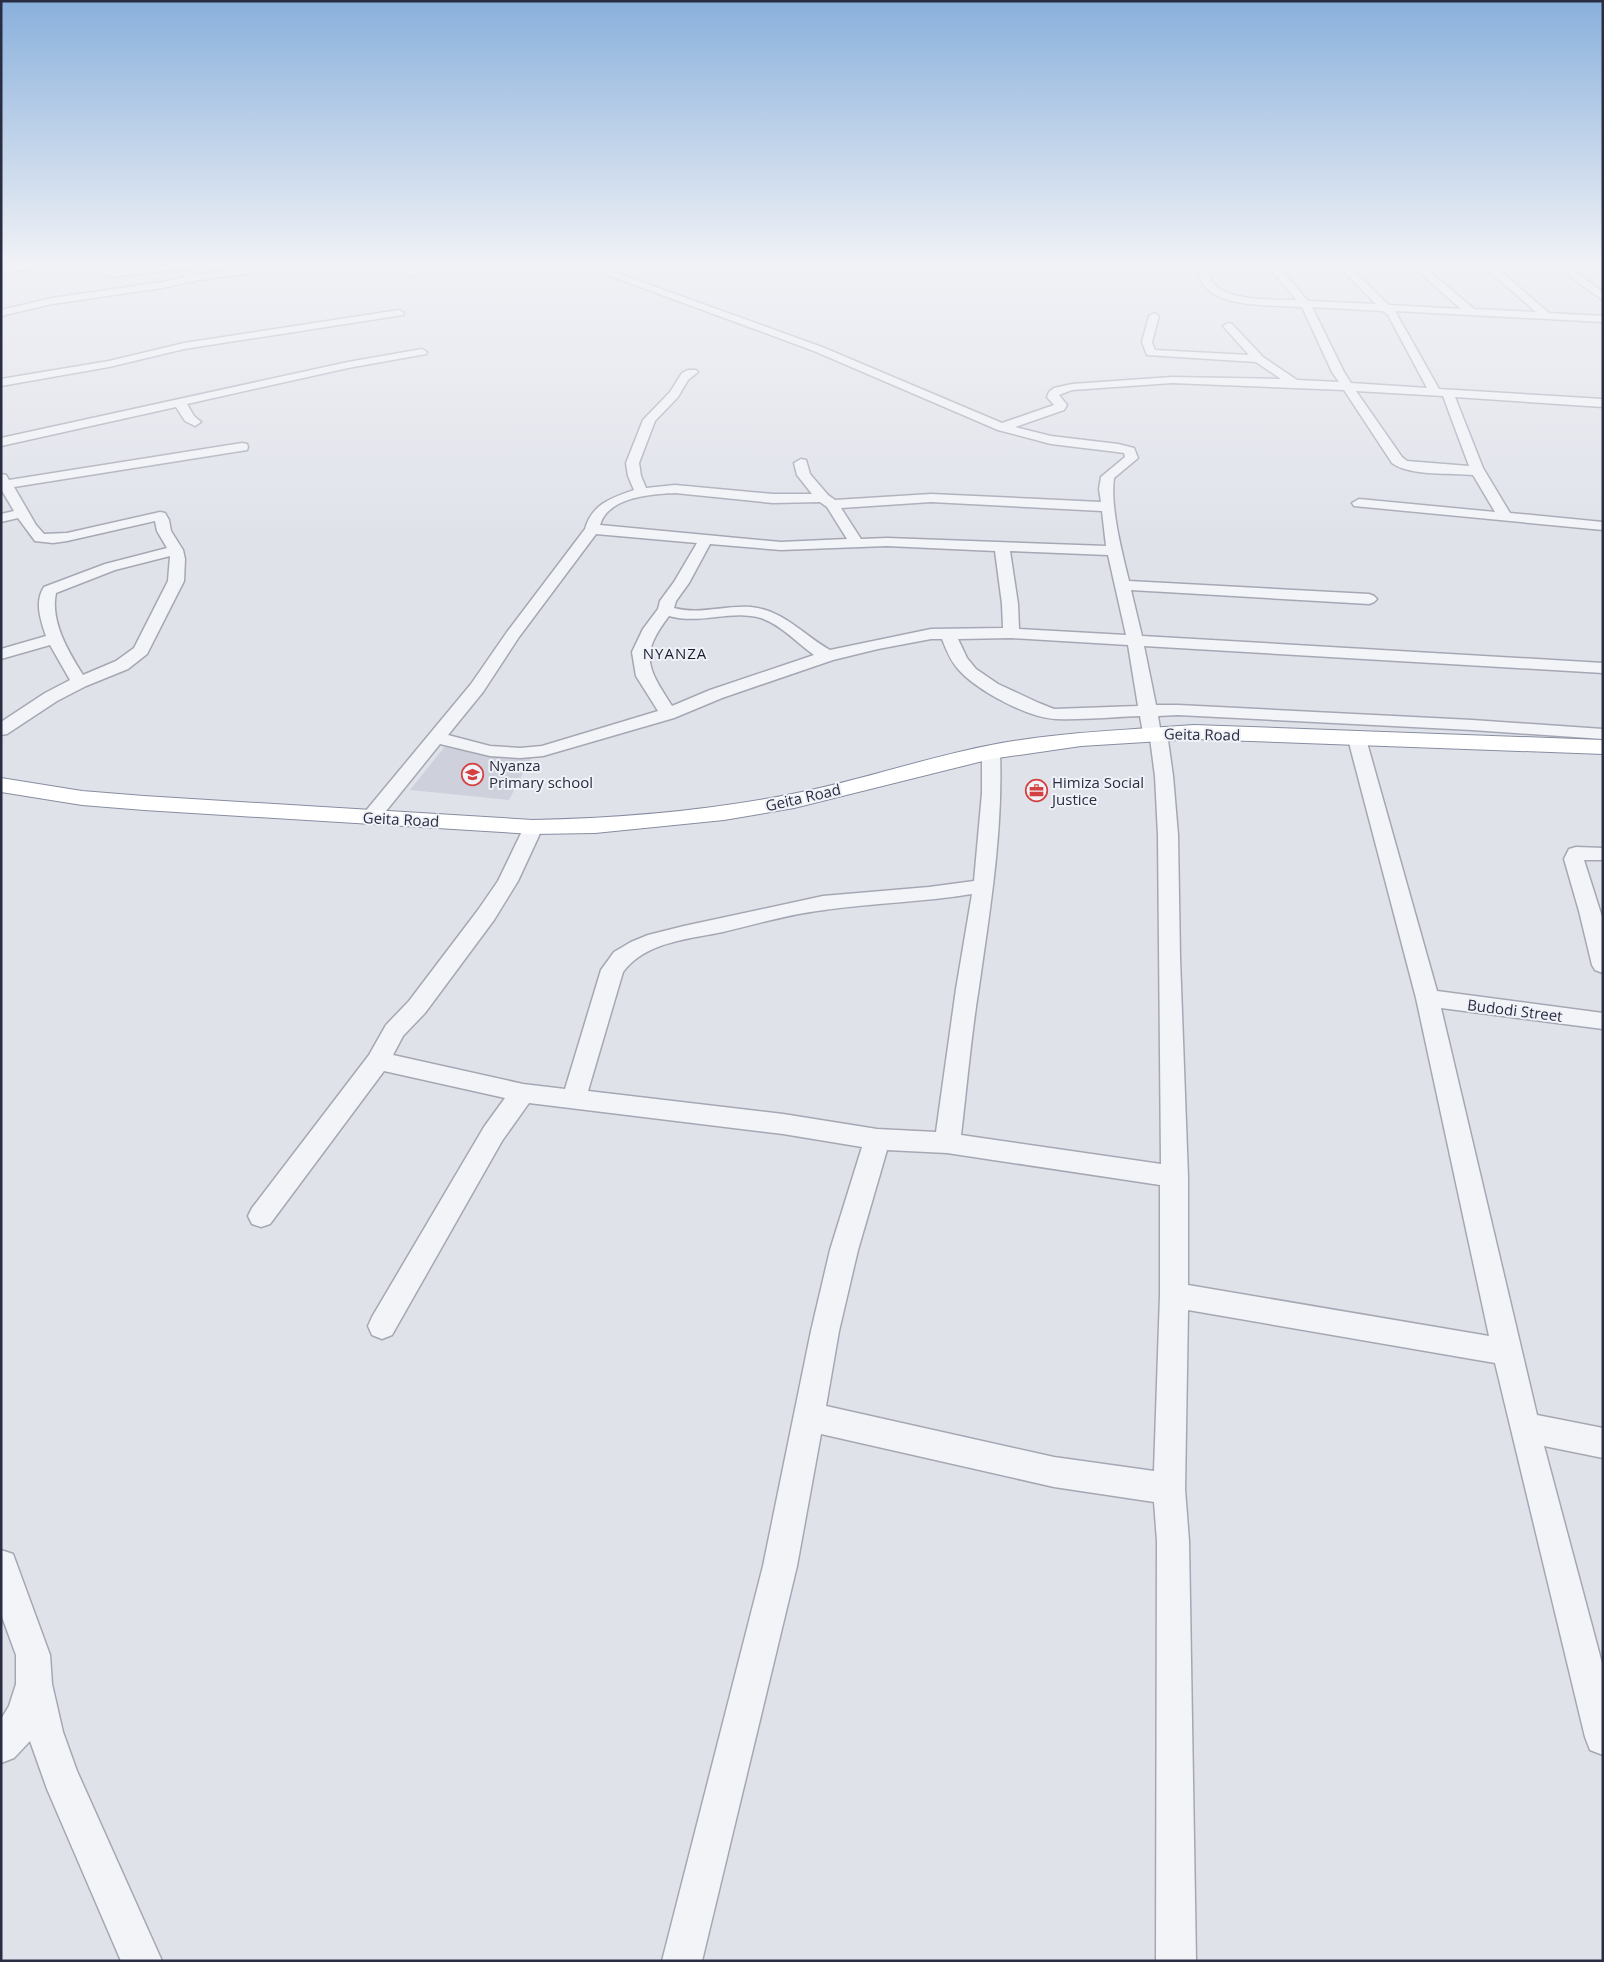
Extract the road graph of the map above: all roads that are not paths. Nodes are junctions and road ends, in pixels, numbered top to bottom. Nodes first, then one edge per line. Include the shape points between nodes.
1 (149, 355) edge
2 (407, 355) edge
3 (831, 355) edge
4 (1153, 355) edge
5 (1181, 355) edge
6 (1255, 355) edge
7 (1331, 355) edge
8 (1417, 355) edge
9 (1259, 359) junction
10 (692, 372) dead end
11 (1149, 374) junction
12 (27, 378) junction
13 (1, 383) edge
14 (1294, 383) junction
15 (1347, 386) junction
16 (40, 388) dead end
17 (1441, 392) junction
18 (180, 403) junction
19 (1598, 407) edge
20 (195, 422) dead end
21 (1002, 427) junction
22 (1, 442) edge
23 (242, 447) dead end
24 (801, 463) dead end
25 (1479, 471) junction
26 (3, 482) edge
27 (641, 492) junction
28 (828, 501) junction
29 (1360, 503) dead end
30 (1108, 507) junction
31 (23, 513) junction
32 (1504, 515) junction
33 (1, 518) edge
34 (1603, 526) edge
35 (592, 529) junction
36 (706, 539) junction
37 (856, 542) junction
38 (1002, 546) junction
39 (176, 550) junction
40 (1114, 551) junction
41 (1122, 586) junction
42 (1369, 599) dead end
43 (666, 610) junction
44 (948, 633) junction
45 (1011, 633) junction
46 (54, 639) junction
47 (1135, 640) junction
48 (1, 654) edge
49 (828, 656) junction
50 (1603, 668) edge
51 (80, 682) junction
52 (668, 714) junction
53 (1152, 726) junction
54 (1, 730) edge
55 (1603, 734) edge
56 (437, 738) junction
57 (1357, 739) junction
58 (1603, 747) edge
59 (991, 752) junction
60 (1, 785) edge
61 (371, 818) junction
62 (533, 827) junction
63 (1603, 854) edge
64 (984, 886) junction
65 (1597, 912) edge
66 (1603, 965) edge
67 (1427, 998) junction
68 (1603, 1021) edge
69 (378, 1061) junction
70 (523, 1093) junction
71 (574, 1099) junction
72 (877, 1139) junction
73 (947, 1143) junction
74 (1175, 1177) junction
75 (261, 1216) dead end
76 (1174, 1295) junction
77 (382, 1326) dead end
78 (1507, 1352) junction
79 (809, 1417) junction
80 (1524, 1427) junction
81 (1603, 1442) edge
82 (1168, 1489) junction
83 (1, 1566) edge
84 (34, 1684) junction
85 (1596, 1684) edge
86 (1603, 1737) edge
87 (1, 1745) edge
88 (142, 1961) edge
89 (682, 1961) edge
90 (1176, 1961) edge

1 - 12 street
2 - 18 street
3 - 21 street
4 - 11 street
5 - 9 street
6 - 9 street
7 - 15 street
8 - 17 street
9 - 14 street
10 - 27 street via 683,378 678,389 649,420 634,454 631,469
11 - 14 street
11 - 21 street via 1058,390 1053,395 1060,407
12 - 13 street
12 - 16 street
14 - 15 street
15 - 17 street
15 - 25 street via 1402,464
17 - 19 street
17 - 25 street
18 - 20 street
18 - 22 street
21 - 30 street via 1051,440 1130,451 1132,458 1108,477
23 - 26 street
24 - 28 street via 804,475
25 - 32 street via 1493,501
26 - 31 street
27 - 28 street via 671,488
27 - 35 street via 601,508
28 - 30 street via 931,498
28 - 37 street
29 - 32 street
30 - 40 street
31 - 33 street
31 - 39 street via 38,536 53,539 160,516 164,531
32 - 34 street
35 - 36 street
35 - 56 street
36 - 37 street via 781,546
36 - 43 street
37 - 38 street
38 - 40 street
38 - 45 street
39 - 46 street via 110,567 50,590 48,613
39 - 51 street via 176,581 141,651 122,665
40 - 41 street
41 - 42 street
41 - 47 street
43 - 49 street via 683,614 737,611 764,614
43 - 52 street via 643,644 640,660 651,690
44 - 45 street
44 - 49 street via 895,639
44 - 53 street via 961,663 975,678 1047,713
45 - 47 street
46 - 48 street
46 - 51 street
47 - 50 street
47 - 53 street
49 - 52 street via 707,697
51 - 54 street
52 - 56 street via 560,747 520,753 490,751
53 - 55 street via 1221,712
53 - 57 highway, Geita Road via 1194,732
53 - 59 highway, Geita Road
53 - 74 street via 1164,776 1168,835
56 - 61 street
57 - 58 highway, Geita Road
57 - 67 street
59 - 62 highway, Geita Road via 794,801 724,814 604,826
59 - 64 street via 992,793
60 - 61 highway, Geita Road via 82,798
61 - 62 highway, Geita Road
62 - 69 street via 508,881 486,915 445,972 394,1031
63 - 65 street via 1582,852 1574,856 1574,865
64 - 71 street via 823,903 684,933 639,947 622,957 612,970
64 - 73 street
65 - 66 street
67 - 68 street, Budodi Street
67 - 78 street
69 - 70 street
69 - 75 street
70 - 71 street
70 - 77 street via 493,1134
71 - 72 street via 783,1124
72 - 73 street
72 - 79 street via 844,1250
73 - 74 street
74 - 76 street
76 - 78 street
76 - 82 street
78 - 80 street
79 - 82 street via 1054,1472
79 - 89 street via 780,1566
80 - 81 street
80 - 85 street
82 - 90 street via 1173,1541
83 - 84 street via 33,1655
84 - 87 street via 22,1720
84 - 88 street via 44,1732 60,1776
85 - 86 street

